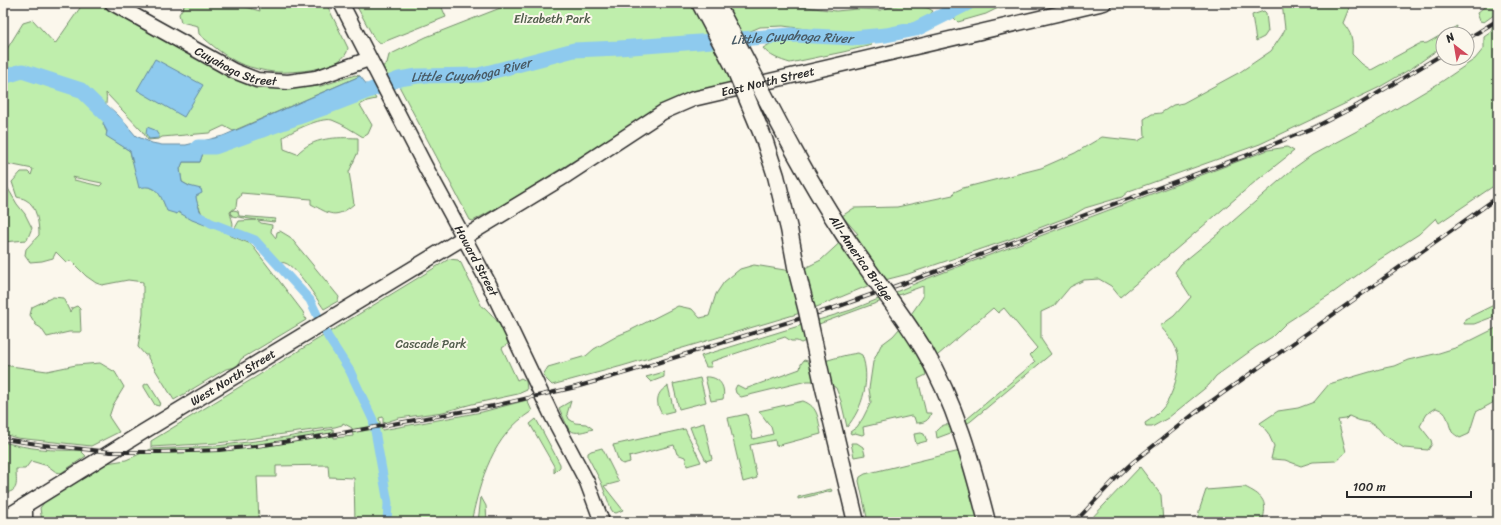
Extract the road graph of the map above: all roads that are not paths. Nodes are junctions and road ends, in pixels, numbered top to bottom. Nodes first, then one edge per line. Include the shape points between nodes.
1 (112, 3) edge
2 (340, 3) edge
3 (700, 3) edge
4 (716, 3) edge
5 (1104, 3) edge
6 (369, 59) junction
7 (464, 237) junction
8 (25, 506) junction
9 (3, 519) edge
10 (25, 522) edge
11 (602, 522) edge
12 (856, 522) edge
13 (987, 522) edge

1 - 6 street, Cuyahoga Street via 234,71 257,80 288,82 316,78
2 - 6 street, Howard Street
3 - 12 main road, bridge via 734,68 764,139 776,176
4 - 13 main road, All-America Bridge, bridge via 808,174 838,224 924,350 961,434
5 - 7 street, East North Street via 693,99 650,120
6 - 7 street, Howard Street
7 - 8 street, West North Street
7 - 11 street, Howard Street via 587,482
8 - 9 street, West North Street
8 - 10 street

